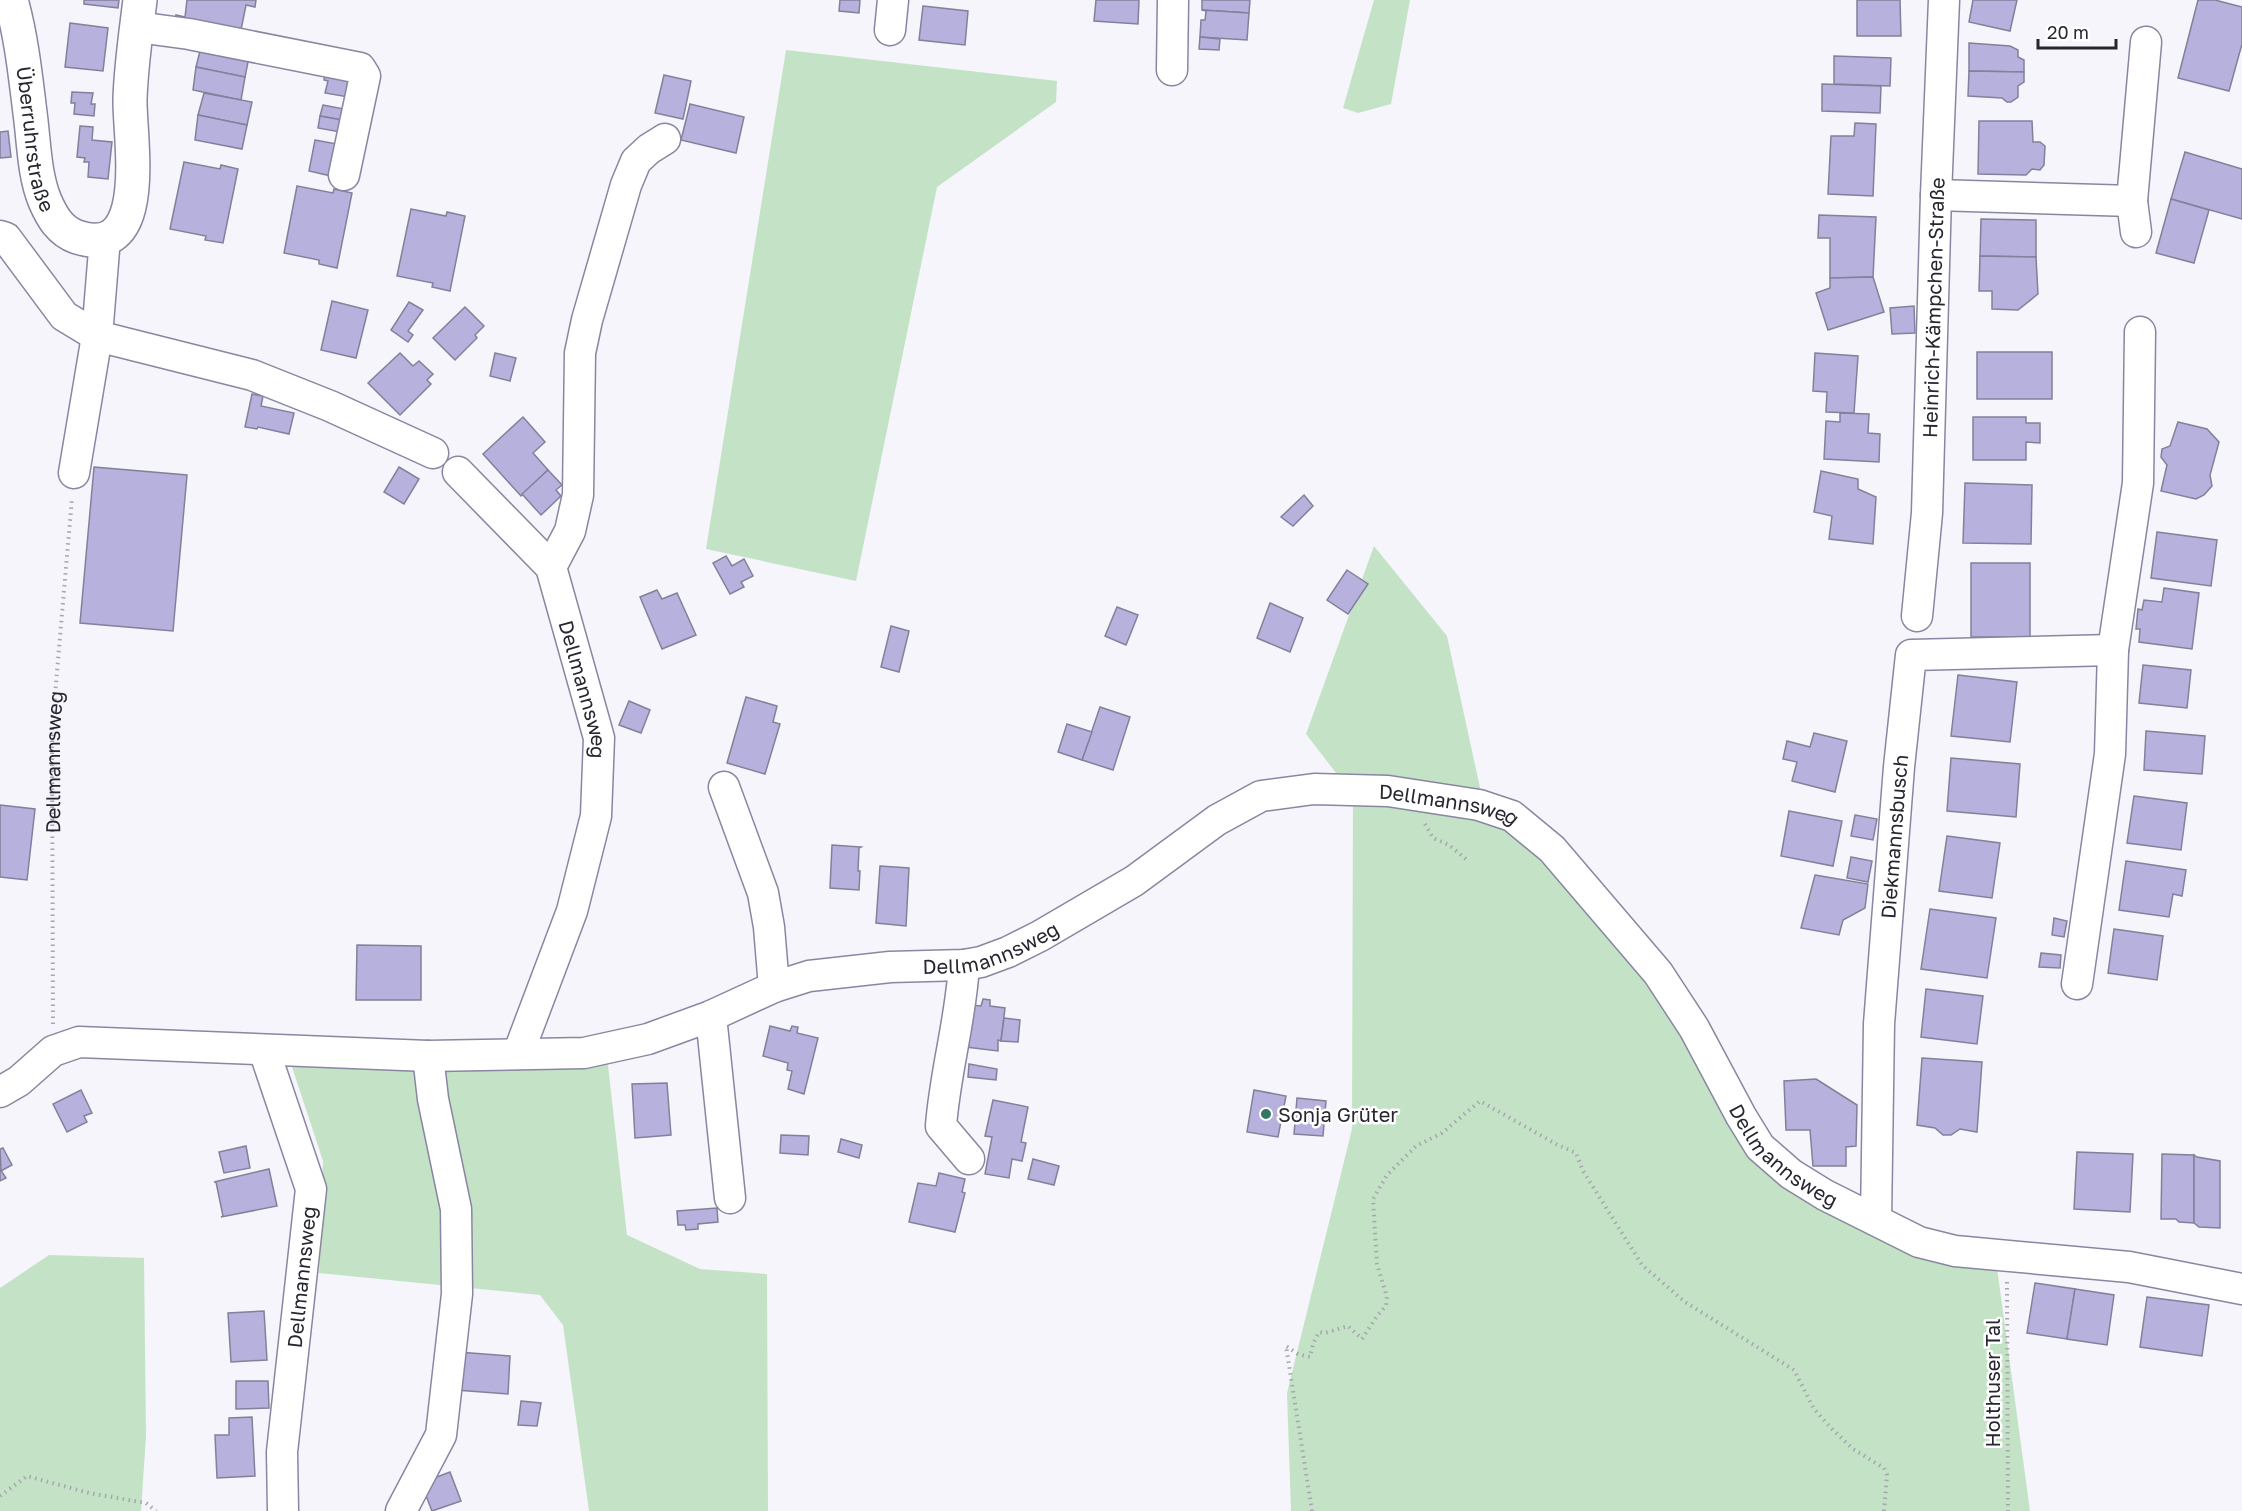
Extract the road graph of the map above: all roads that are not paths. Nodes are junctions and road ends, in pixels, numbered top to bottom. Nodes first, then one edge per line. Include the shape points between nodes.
1 (11, 0) edge
2 (893, 0) edge
3 (1173, 0) edge
4 (1944, 0) edge
5 (139, 14) edge
6 (890, 30) dead end
7 (2146, 42) dead end
8 (1172, 70) dead end
9 (665, 139) dead end
10 (344, 175) dead end
11 (1936, 195) junction
12 (2132, 201) junction
13 (2136, 232) dead end
14 (0, 236) edge
15 (105, 238) junction
16 (2140, 332) dead end
17 (97, 336) junction
18 (433, 453) dead end
19 (458, 472) dead end
20 (74, 473) road end
21 (551, 567) junction
22 (1917, 616) dead end
23 (2113, 650) junction
24 (724, 787) dead end
25 (964, 966) junction
26 (2077, 984) dead end
27 (774, 987) junction
28 (711, 1016) junction
29 (264, 1050) junction
30 (518, 1054) junction
31 (428, 1056) junction
32 (0, 1092) edge
33 (969, 1159) dead end
34 (730, 1198) dead end
35 (1876, 1220) junction
36 (2242, 1289) edge
37 (283, 1511) edge
38 (401, 1511) edge

1 - 15 main road, Überruhrstraße via 44,200 63,230 79,237
2 - 6 street
3 - 8 street
4 - 11 street, Heinrich-Kämpchen-Straße
5 - 10 street via 189,34 360,68 365,76
5 - 15 main road via 129,123 132,197 121,226
7 - 12 street
9 - 21 street via 636,161 626,184 587,320 580,353 578,495 570,531
11 - 12 street
11 - 22 street, Heinrich-Kämpchen-Straße via 1927,513
12 - 13 street
14 - 17 street via 6,238 64,316
15 - 17 street
16 - 23 street via 2138,483
17 - 18 street via 252,375
17 - 20 street
19 - 21 street, Dellmannsweg
21 - 30 street, Dellmannsweg via 599,738 596,816 572,911
23 - 26 street via 2110,754
23 - 35 street, Diekmannsbusch via 1911,655 1879,1024
24 - 27 street via 763,892
25 - 27 street, Dellmannsweg via 855,970 809,976
25 - 33 street via 941,1126
25 - 35 street, Dellmannsweg via 1008,952 1040,936 1134,881 1217,820 1261,796 1314,789 1388,791 1479,805 1512,816 1552,849 1658,973 1694,1028 1760,1147 1791,1174
27 - 28 street, Dellmannsweg
28 - 30 street, Dellmannsweg via 648,1039 584,1053
28 - 34 street
29 - 31 street, Dellmannsweg
29 - 32 street, Dellmannsweg via 79,1042 53,1051
29 - 37 street, Dellmannsweg via 310,1189 282,1452
30 - 31 street, Dellmannsweg
31 - 38 street via 456,1209 457,1294 441,1435
35 - 36 street, Dellmannsweg via 1919,1242 1954,1251 2129,1267

